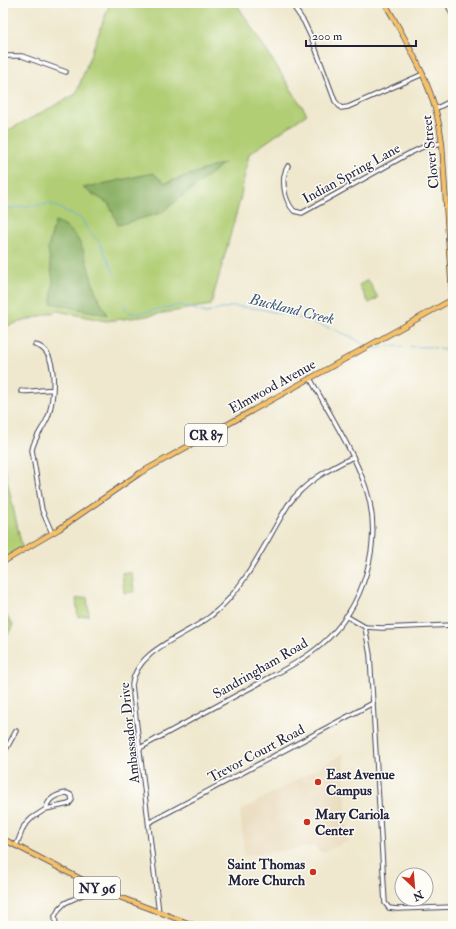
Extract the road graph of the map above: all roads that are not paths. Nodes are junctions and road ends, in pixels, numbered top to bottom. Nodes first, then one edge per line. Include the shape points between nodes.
1 (291, 3) edge
2 (385, 3) edge
3 (447, 3) edge
4 (453, 16) edge
5 (3, 56) edge
6 (66, 72) dead end
7 (423, 74) junction
8 (453, 100) edge
9 (437, 108) junction
10 (442, 144) junction
11 (288, 166) dead end
12 (450, 220) edge
13 (453, 299) edge
14 (453, 310) edge
15 (35, 345) dead end
16 (310, 378) junction
17 (21, 390) dead end
18 (52, 390) junction
19 (353, 457) junction
20 (52, 533) junction
21 (3, 562) edge
22 (346, 616) junction
23 (453, 625) edge
24 (365, 627) junction
25 (373, 703) junction
26 (16, 731) dead end
27 (140, 748) junction
28 (3, 755) edge
29 (46, 809) junction
30 (150, 822) junction
31 (3, 839) edge
32 (16, 846) junction
33 (96, 888) junction
34 (453, 907) edge
35 (159, 913) junction
36 (56, 926) edge
37 (196, 926) edge

1 - 7 street via 309,31 335,101 341,108
2 - 7 main road, Clover Street
3 - 4 street
5 - 6 street via 22,56
7 - 9 main road, Clover Street
8 - 9 street
9 - 10 main road, Clover Street
10 - 11 street, Indian Spring Lane via 423,147 408,154 302,213 294,210 288,201 283,180
10 - 12 main road, Clover Street
12 - 13 main road, Clover Street
13 - 14 main road, Clover Street
13 - 16 main road, Elmwood Avenue / CR 87
15 - 18 street via 44,349 50,358
16 - 19 street, Sandringham Road
16 - 20 main road, Elmwood Avenue / CR 87 via 140,473
17 - 18 street
18 - 20 street via 48,416 32,450 44,518
19 - 22 street, Sandringham Road via 368,496 373,536 365,579 357,599
19 - 27 street, Ambassador Drive via 323,473 297,494 239,586 218,610 200,624 154,650 142,663 134,675 132,685
20 - 21 main road, Elmwood Avenue / CR 87
22 - 24 street
22 - 27 street, Sandringham Road via 321,645 297,663
23 - 24 street
24 - 25 street via 370,655
25 - 30 street, Trevor Court Road
25 - 34 street via 385,903 389,908 397,909
26 - 28 street
27 - 30 street, Ambassador Drive
29 - 29 street via 68,804 72,800 71,795 67,792 56,795
29 - 32 street via 26,823
30 - 35 street, Ambassador Drive
31 - 32 main road, NY 96
32 - 33 main road, NY 96
33 - 35 main road, NY 96
33 - 36 street via 62,906 55,916
35 - 37 main road, NY 96

